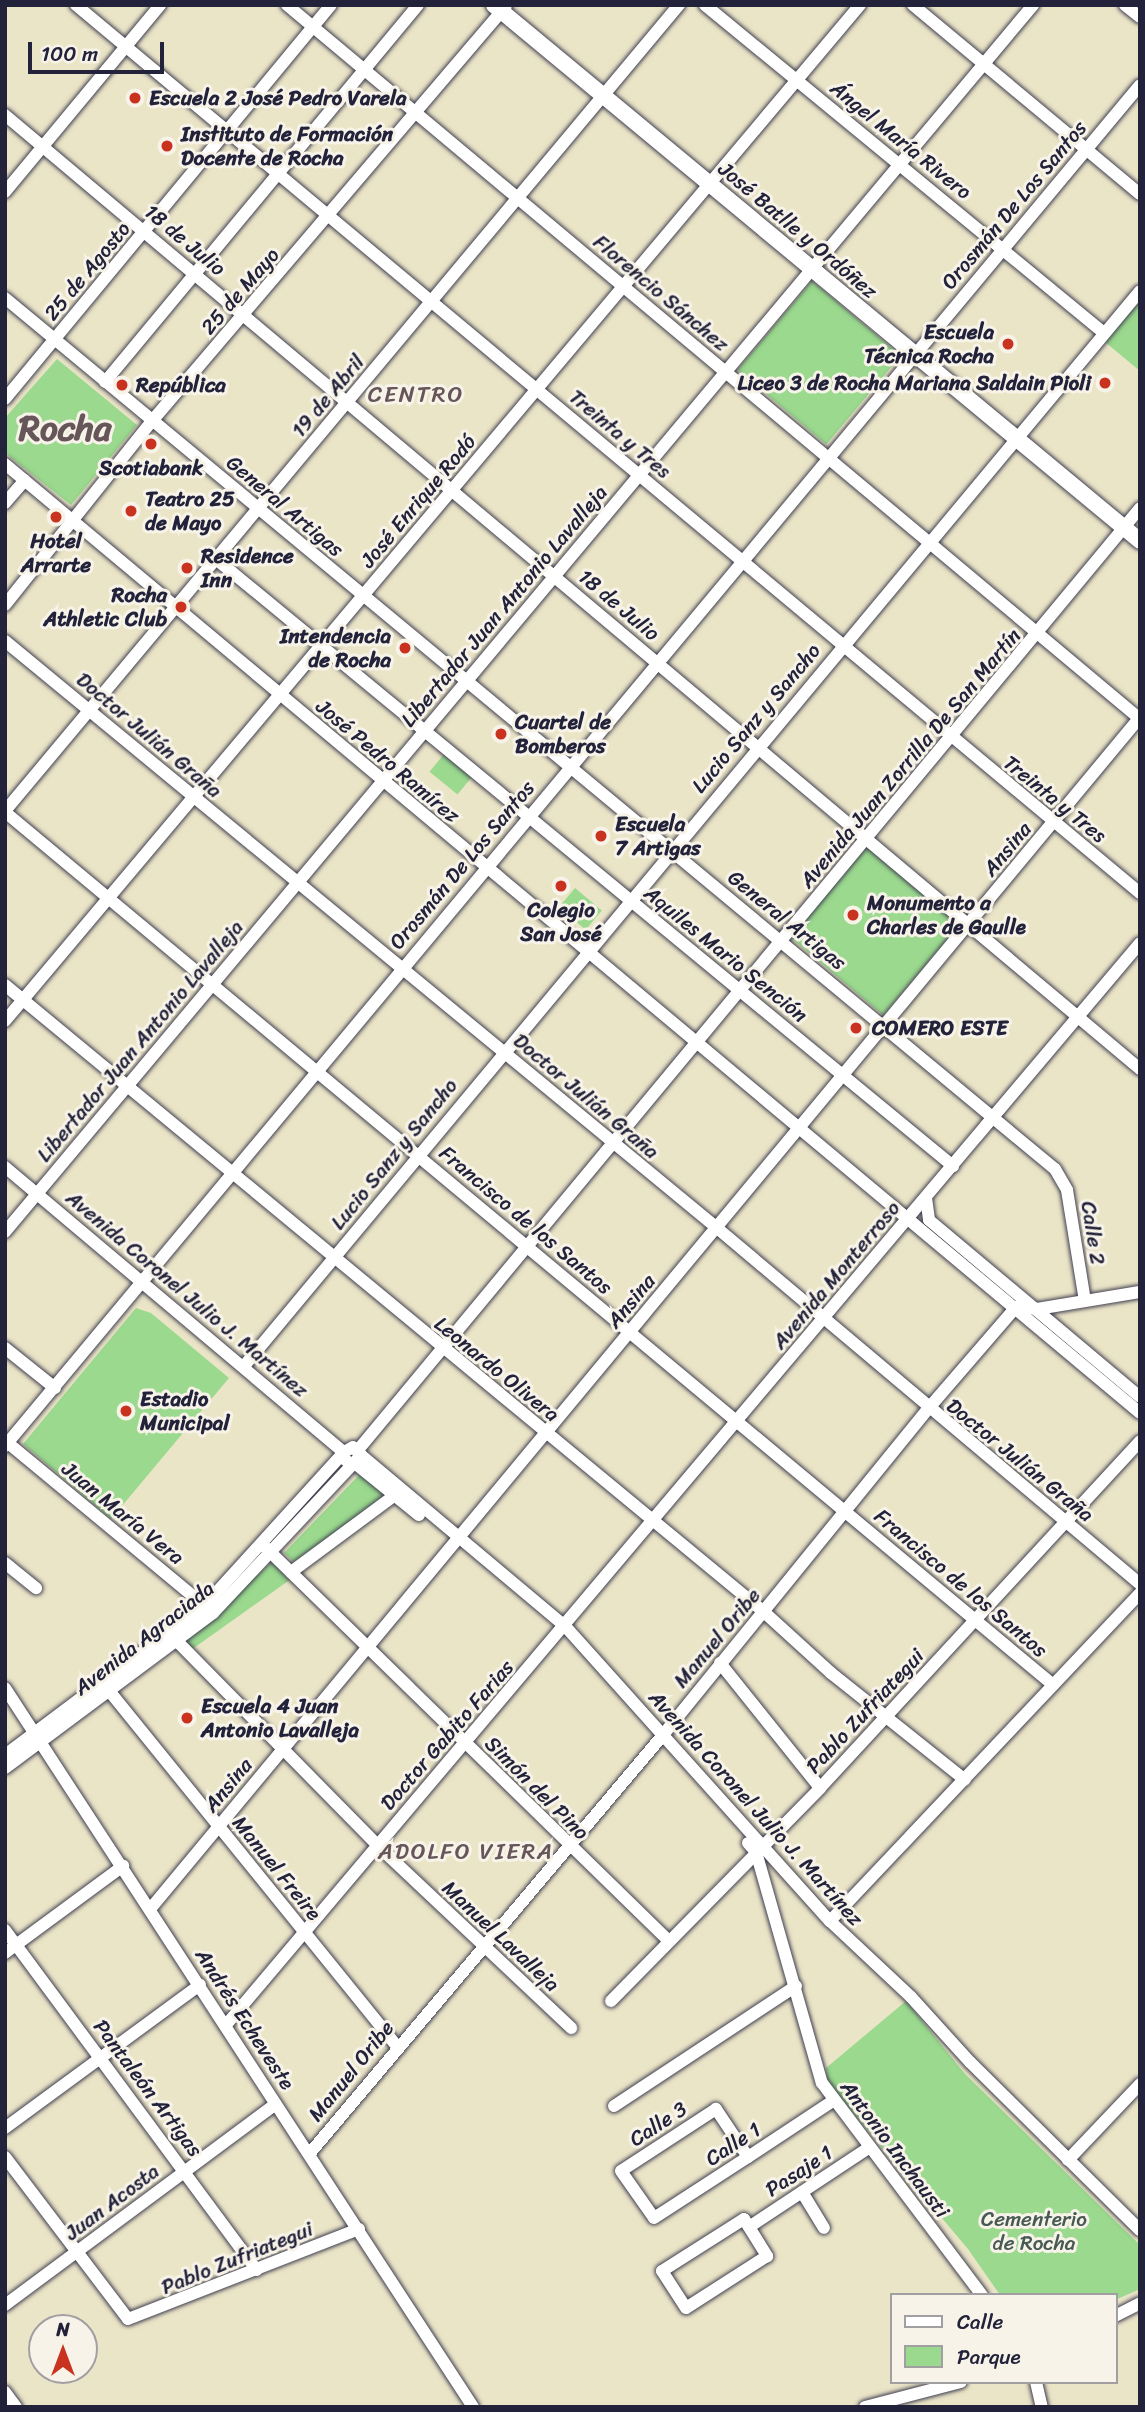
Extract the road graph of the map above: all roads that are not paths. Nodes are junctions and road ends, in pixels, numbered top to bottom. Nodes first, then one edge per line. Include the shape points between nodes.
1 (76, 5) edge
2 (160, 5) edge
3 (287, 5) edge
4 (331, 5) edge
5 (418, 5) edge
6 (679, 5) edge
7 (705, 5) edge
8 (860, 5) edge
9 (913, 5) edge
10 (1033, 5) edge
11 (1125, 5) edge
12 (501, 7) edge
13 (1140, 17) edge
14 (313, 27) junction
15 (125, 47) junction
16 (983, 63) junction
17 (364, 70) junction
18 (797, 80) junction
19 (1140, 85) edge
20 (604, 97) junction
21 (416, 113) junction
22 (5, 116) edge
23 (229, 130) junction
24 (43, 147) junction
25 (1086, 150) junction
26 (900, 164) junction
27 (279, 172) junction
28 (710, 183) junction
29 (5, 192) edge
30 (1140, 194) edge
31 (518, 198) junction
32 (330, 216) junction
33 (145, 232) junction
34 (1002, 248) junction
35 (812, 270) junction
36 (195, 274) junction
37 (624, 287) junction
38 (1140, 291) edge
39 (5, 298) edge
40 (432, 302) junction
41 (246, 316) junction
42 (1104, 333) junction
43 (54, 339) junction
44 (914, 354) junction
45 (728, 374) junction
46 (105, 382) junction
47 (8, 390) edge
48 (537, 390) junction
49 (348, 401) junction
50 (152, 421) junction
51 (1016, 437) junction
52 (828, 458) junction
53 (5, 464) edge
54 (639, 474) junction
55 (24, 480) junction
56 (453, 489) junction
57 (5, 503) edge
58 (1140, 508) edge
59 (258, 509) junction
60 (73, 522) junction
61 (1124, 527) junction
62 (929, 541) junction
63 (1140, 541) edge
64 (216, 559) junction
65 (742, 561) junction
66 (555, 576) junction
67 (363, 596) junction
68 (5, 604) edge
69 (175, 607) junction
70 (1038, 633) junction
71 (5, 641) edge
72 (323, 643) junction
73 (842, 645) junction
74 (658, 662) junction
75 (467, 681) junction
76 (280, 695) junction
77 (89, 710) junction
78 (1140, 718) edge
79 (425, 730) junction
80 (951, 738) junction
81 (757, 746) junction
82 (569, 766) junction
83 (382, 782) junction
84 (193, 798) junction
85 (5, 811) edge
86 (528, 815) junction
87 (1054, 823) junction
88 (869, 838) junction
89 (671, 850) junction
90 (484, 867) junction
91 (297, 884) junction
92 (1140, 893) edge
93 (109, 898) junction
94 (630, 900) junction
95 (969, 924) junction
96 (783, 942) junction
97 (1140, 943) edge
98 (587, 951) junction
99 (402, 966) junction
100 (5, 985) edge
101 (212, 985) junction
102 (742, 992) junction
103 (23, 1000) junction
104 (1078, 1017) junction
105 (5, 1021) edge
106 (886, 1025) junction
107 (698, 1044) junction
108 (504, 1052) junction
109 (1140, 1069) edge
110 (317, 1072) junction
111 (844, 1076) junction
112 (127, 1087) junction
113 (994, 1118) junction
114 (800, 1129) junction
115 (613, 1145) junction
116 (419, 1155) junction
117 (953, 1166) junction
118 (5, 1167) edge
119 (232, 1174) junction
120 (37, 1193) junction
121 (926, 1198) junction
122 (908, 1220) junction
123 (717, 1228) junction
124 (5, 1232) edge
125 (527, 1246) junction
126 (333, 1259) junction
127 (142, 1282) junction
128 (1140, 1292) edge
129 (1085, 1301) junction
130 (1016, 1307) junction
131 (1037, 1309) junction
132 (823, 1321) junction
133 (630, 1331) junction
134 (5, 1348) edge
135 (442, 1349) junction
136 (244, 1366) junction
137 (55, 1388) junction
138 (1138, 1393) edge
139 (928, 1409) junction
140 (1140, 1413) edge
141 (738, 1423) junction
142 (545, 1433) junction
143 (1140, 1441) edge
144 (7, 1445) edge
145 (353, 1457) junction
146 (395, 1495) junction
147 (846, 1513) junction
148 (654, 1522) junction
149 (1065, 1522) junction
150 (457, 1540) junction
151 (267, 1548) junction
152 (5, 1563) edge
153 (291, 1572) junction
154 (1140, 1584) edge
155 (36, 1588) dead end
156 (1140, 1592) edge
157 (209, 1609) junction
158 (764, 1612) junction
159 (975, 1620) junction
160 (563, 1628) junction
161 (172, 1637) junction
162 (369, 1647) junction
163 (720, 1663) junction
164 (1053, 1685) junction
165 (105, 1686) junction
166 (5, 1688) edge
167 (887, 1715) junction
168 (40, 1736) junction
169 (661, 1738) junction
170 (465, 1744) junction
171 (284, 1748) junction
172 (5, 1755) edge
173 (5, 1768) edge
174 (965, 1780) junction
175 (820, 1788) junction
176 (219, 1826) junction
177 (377, 1845) junction
178 (569, 1846) junction
179 (758, 1850) junction
180 (123, 1866) junction
181 (151, 1909) junction
182 (830, 1921) junction
183 (5, 1930) edge
184 (303, 1931) junction
185 (668, 1940) junction
186 (16, 1945) junction
187 (481, 1945) junction
188 (5, 1953) edge
189 (200, 1985) junction
190 (796, 1986) junction
191 (611, 2001) dead end
192 (226, 2025) junction
193 (571, 2028) dead end
194 (397, 2046) junction
195 (101, 2058) junction
196 (1140, 2084) edge
197 (833, 2101) junction
198 (276, 2104) junction
199 (614, 2106) dead end
200 (5, 2128) edge
201 (870, 2147) junction
202 (310, 2152) junction
203 (5, 2157) edge
204 (748, 2157) junction
205 (1068, 2160) junction
206 (186, 2171) junction
207 (802, 2192) junction
208 (654, 2218) joint
209 (746, 2223) junction
210 (824, 2228) dead end
211 (359, 2229) junction
212 (1140, 2230) edge
213 (75, 2253) junction
214 (257, 2270) junction
215 (980, 2293) edge
216 (1140, 2303) edge
217 (5, 2305) edge
218 (1117, 2314) edge
219 (955, 2384) edge
220 (1036, 2384) edge
221 (5, 2392) edge
222 (900, 2402) edge
223 (16, 2407) edge
224 (473, 2407) edge
225 (865, 2407) edge
226 (1042, 2407) edge

1 - 15 street, Treinta y Tres
2 - 15 street
3 - 14 street, Florencio Sánchez
4 - 14 street, 25 de Agosto
5 - 17 street
6 - 20 street, 19 de Abril
7 - 18 street, Ángel María Rivero
8 - 18 street, José Enrique Rodó
9 - 16 street
10 - 16 street, Libertador Juan Antonio Lavalleja
11 - 13 street
12 - 20 main road, José Batlle y Ordóñez
12 - 21 street, 25 de Mayo
14 - 17 street, Florencio Sánchez
14 - 23 street, 25 de Agosto
15 - 23 street, Treinta y Tres
15 - 24 street
16 - 25 street
16 - 26 street, Libertador Juan Antonio Lavalleja
17 - 21 street, Florencio Sánchez
17 - 27 street
18 - 26 street, Ángel María Rivero
18 - 28 street, José Enrique Rodó
19 - 25 street, Orosmán De Los Santos
20 - 28 main road, José Batlle y Ordóñez
20 - 31 street, 19 de Abril
21 - 31 street, Florencio Sánchez
21 - 32 street, 25 de Mayo
22 - 24 street, 18 de Julio
23 - 27 street, Treinta y Tres
23 - 33 street, 25 de Agosto
24 - 29 street
24 - 33 street, 18 de Julio
25 - 30 street
25 - 34 street, Orosmán De Los Santos
26 - 34 street, Ángel María Rivero
26 - 35 street, Libertador Juan Antonio Lavalleja
27 - 32 street, Treinta y Tres
27 - 36 street
28 - 35 main road, José Batlle y Ordóñez
28 - 37 street, José Enrique Rodó
31 - 37 street, Florencio Sánchez
31 - 40 street, 19 de Abril
32 - 40 street, Treinta y Tres
32 - 41 street, 25 de Mayo
33 - 36 street, 18 de Julio
33 - 43 street, 25 de Agosto
34 - 42 street, Ángel María Rivero
34 - 44 street, Orosmán De Los Santos
35 - 44 main road, José Batlle y Ordóñez
35 - 45 street, Libertador Juan Antonio Lavalleja
36 - 41 street, 18 de Julio
36 - 46 street
37 - 45 street, Florencio Sánchez
37 - 48 street, José Enrique Rodó
38 - 42 street, Lucio Sanz y Sancho
39 - 43 street, General Artigas
40 - 48 street, Treinta y Tres
40 - 49 street, 19 de Abril
41 - 49 street, 18 de Julio
41 - 50 street, 25 de Mayo
42 - 51 street, Lucio Sanz y Sancho
43 - 46 street, General Artigas
43 - 47 street, 25 de Agosto
44 - 51 main road, José Batlle y Ordóñez
44 - 52 street, Orosmán De Los Santos
45 - 52 street, Florencio Sánchez
45 - 54 street, Libertador Juan Antonio Lavalleja
46 - 50 street, General Artigas
48 - 54 street, Treinta y Tres
48 - 56 street, José Enrique Rodó
49 - 56 street, 18 de Julio
49 - 59 street, 19 de Abril
50 - 59 street, General Artigas
50 - 60 street, 25 de Mayo
51 - 61 main road, José Batlle y Ordóñez
51 - 62 street, Lucio Sanz y Sancho
52 - 62 street, Florencio Sánchez
52 - 65 street, Orosmán De Los Santos
53 - 55 street, José Pedro Ramírez
54 - 65 street, Treinta y Tres
54 - 66 street, Libertador Juan Antonio Lavalleja
55 - 57 street
55 - 60 street, José Pedro Ramírez
56 - 66 street, 18 de Julio
56 - 67 street, José Enrique Rodó
58 - 61 street, Avenida Juan Zorrilla De San Martín
59 - 64 street, 19 de Abril
59 - 67 street, General Artigas
60 - 68 street, 25 de Mayo
60 - 69 street, José Pedro Ramírez
61 - 63 main road, José Batlle y Ordóñez
61 - 70 street, Avenida Juan Zorrilla De San Martín
62 - 70 street, Florencio Sánchez
62 - 73 street, Lucio Sanz y Sancho
64 - 69 street, 19 de Abril
64 - 72 street, Aquiles Mario Sención
65 - 73 street, Treinta y Tres
65 - 74 street, Orosmán De Los Santos
66 - 74 street, 18 de Julio
66 - 75 street, Libertador Juan Antonio Lavalleja
67 - 72 street, José Enrique Rodó
67 - 75 street, General Artigas
69 - 76 street, José Pedro Ramírez
69 - 77 street, 19 de Abril
70 - 78 street, Florencio Sánchez
70 - 80 street, Avenida Juan Zorrilla De San Martín
71 - 77 street, Doctor Julián Graña
72 - 76 street, José Enrique Rodó
72 - 79 street, Aquiles Mario Sención
73 - 80 street, Treinta y Tres
73 - 81 street, Lucio Sanz y Sancho
74 - 81 street, 18 de Julio
74 - 82 street, Orosmán De Los Santos
75 - 79 street, Libertador Juan Antonio Lavalleja
75 - 82 street, General Artigas
76 - 83 street, José Pedro Ramírez
76 - 84 street, José Enrique Rodó
77 - 84 street, Doctor Julián Graña
77 - 85 street, 19 de Abril
78 - 87 street, Ansina
79 - 83 street, Libertador Juan Antonio Lavalleja
79 - 86 street, Aquiles Mario Sención
80 - 87 street, Treinta y Tres
80 - 88 street, Avenida Juan Zorrilla De San Martín
81 - 88 street, 18 de Julio
81 - 89 street, Lucio Sanz y Sancho
82 - 86 street, Orosmán De Los Santos
82 - 89 street, General Artigas
83 - 90 street, José Pedro Ramírez
83 - 91 street, Libertador Juan Antonio Lavalleja
84 - 91 street, Doctor Julián Graña
84 - 93 street, José Enrique Rodó
85 - 93 street, Francisco de los Santos
86 - 90 street, Orosmán De Los Santos
86 - 94 street, Aquiles Mario Sención
87 - 92 street, Treinta y Tres
87 - 95 street, Ansina
88 - 95 street, 18 de Julio
88 - 96 street, Avenida Juan Zorrilla De San Martín
89 - 94 street, Lucio Sanz y Sancho
89 - 96 street, General Artigas
90 - 98 street, José Pedro Ramírez
90 - 99 street, Orosmán De Los Santos
91 - 99 street, Doctor Julián Graña
91 - 101 street, Libertador Juan Antonio Lavalleja
93 - 101 street, Francisco de los Santos
93 - 103 street, José Enrique Rodó
94 - 98 street, Lucio Sanz y Sancho
94 - 102 street, Aquiles Mario Sención
95 - 104 street, 18 de Julio
95 - 106 street, Ansina
96 - 102 street, Avenida Juan Zorrilla De San Martín
96 - 106 street, General Artigas
97 - 104 street, Avenida Monterroso
98 - 107 street, José Pedro Ramírez
98 - 108 street, Lucio Sanz y Sancho
99 - 108 street, Doctor Julián Graña
99 - 110 street, Orosmán De Los Santos
100 - 103 street, Leonardo Olivera
101 - 110 street, Francisco de los Santos
101 - 112 street, Libertador Juan Antonio Lavalleja
102 - 107 street, Avenida Juan Zorrilla De San Martín
102 - 111 street, Aquiles Mario Sención
103 - 105 street, José Enrique Rodó
103 - 112 street, Leonardo Olivera
104 - 109 street, 18 de Julio
104 - 113 street, Avenida Monterroso
106 - 111 street, Ansina
106 - 113 street, General Artigas
107 - 114 street, José Pedro Ramírez
107 - 115 street, Avenida Juan Zorrilla De San Martín
108 - 115 street, Doctor Julián Graña
108 - 116 street, Lucio Sanz y Sancho
110 - 116 street, Francisco de los Santos
110 - 119 street, Orosmán De Los Santos
111 - 114 street, Ansina
111 - 117 street, Aquiles Mario Sención
112 - 119 street, Leonardo Olivera
112 - 120 street, Libertador Juan Antonio Lavalleja
113 - 117 street, Avenida Monterroso
113 - 129 street, Calle 2 via 1055,1169 1067,1191
114 - 122 street, José Pedro Ramírez
114 - 123 street, Ansina
115 - 123 street, Doctor Julián Graña
115 - 125 street, Avenida Juan Zorrilla De San Martín
116 - 125 street, Francisco de los Santos
116 - 126 street, Lucio Sanz y Sancho
117 - 121 street, Avenida Monterroso
118 - 120 street, Avenida Coronel Julio J. Martínez
119 - 126 street, Leonardo Olivera
119 - 127 street, Orosmán De Los Santos
120 - 124 street, Libertador Juan Antonio Lavalleja
120 - 127 street, Avenida Coronel Julio J. Martínez
121 - 122 street, Avenida Monterroso
121 - 131 street via 929,1220
122 - 130 street, José Pedro Ramírez
122 - 132 street, Avenida Monterroso
123 - 132 street, Doctor Julián Graña
123 - 133 street, Ansina
125 - 133 street, Francisco de los Santos
125 - 135 street, Avenida Juan Zorrilla De San Martín
126 - 135 street, Leonardo Olivera
126 - 136 street, Lucio Sanz y Sancho
127 - 136 street, Avenida Coronel Julio J. Martínez
127 - 137 street, Orosmán De Los Santos
128 - 129 street
129 - 131 street
130 - 131 street
130 - 139 street, Manuel Oribe
130 - 140 street, José Pedro Ramírez
131 - 138 street
132 - 139 street, Doctor Julián Graña
132 - 141 street, Avenida Monterroso
133 - 141 street, Francisco de los Santos
133 - 142 street, Ansina
134 - 137 street
135 - 142 street, Leonardo Olivera
135 - 145 street, Avenida Juan Zorrilla De San Martín
136 - 145 street, Avenida Coronel Julio J. Martínez
137 - 144 street, Orosmán De Los Santos
139 - 147 street, Manuel Oribe
139 - 149 street, Doctor Julián Graña
141 - 147 street, Francisco de los Santos
141 - 148 street, Avenida Monterroso
142 - 148 street, Leonardo Olivera
142 - 150 street, Ansina
143 - 149 street, Pablo Zufriategui
144 - 157 street, Juan María Vera
145 - 146 street, Avenida Coronel Julio J. Martínez
145 - 150 street, Avenida Coronel Julio J. Martínez
145 - 151 street, Avenida Agraciada
146 - 150 street, Avenida Coronel Julio J. Martínez
146 - 153 street
147 - 158 street, Manuel Oribe
147 - 159 street, Francisco de los Santos
148 - 158 street, Leonardo Olivera
148 - 160 street, Avenida Monterroso
149 - 154 street, Doctor Julián Graña
149 - 159 street, Pablo Zufriategui
150 - 160 street, Avenida Coronel Julio J. Martínez
150 - 162 street, Ansina
151 - 153 street, Simón del Pino
151 - 157 street, Avenida Agraciada
152 - 155 street
153 - 162 street, Simón del Pino
156 - 164 street
157 - 161 street, Avenida Agraciada
158 - 163 street, Manuel Oribe
158 - 167 street, Leonardo Olivera via 831,1673
159 - 164 street, Francisco de los Santos
159 - 167 street, Pablo Zufriategui
160 - 169 street, Avenida Coronel Julio J. Martínez
160 - 170 street, Doctor Gabito Farias
161 - 165 street, Avenida Agraciada
161 - 171 street, Manuel Lavalleja
162 - 170 street, Simón del Pino
162 - 171 street, Ansina
163 - 169 street, Manuel Oribe
163 - 175 street
164 - 174 street
165 - 168 street, Avenida Agraciada
165 - 176 street, Manuel Freire
166 - 168 street, Andrés Echeveste
167 - 174 street, Leonardo Olivera
167 - 175 street, Pablo Zufriategui
168 - 172 street, Avenida Agraciada
168 - 173 street, Avenida Agraciada
168 - 180 street, Andrés Echeveste
169 - 178 street, Manuel Oribe
169 - 179 street, Avenida Coronel Julio J. Martínez
170 - 177 street, Doctor Gabito Farias
170 - 178 street, Simón del Pino
171 - 176 street, Ansina
171 - 177 street, Manuel Lavalleja
174 - 182 street
175 - 179 street, Pablo Zufriategui
176 - 181 street, Ansina
176 - 184 street, Manuel Freire
177 - 184 street, Doctor Gabito Farias
177 - 187 street, Manuel Lavalleja
178 - 185 street, Simón del Pino
178 - 187 street, Manuel Oribe
179 - 182 street, Avenida Coronel Julio J. Martínez
179 - 185 street, Pablo Zufriategui
179 - 190 street, Antonio Inchausti
180 - 181 street, Andrés Echeveste
180 - 186 street
181 - 189 street, Andrés Echeveste
182 - 205 street, Avenida Coronel Julio J. Martínez via 911,1997
183 - 186 street, Pantaleón Artigas
184 - 192 street, Doctor Gabito Farias
184 - 194 street, Manuel Freire
185 - 191 street, Pablo Zufriategui
186 - 188 street
186 - 195 street, Pantaleón Artigas
187 - 193 street, Manuel Lavalleja
187 - 194 street, Manuel Oribe
189 - 192 street, Andrés Echeveste
189 - 195 street
190 - 197 street, Antonio Inchausti via 818,2074
190 - 199 street
192 - 198 street, Andrés Echeveste
194 - 202 street, Manuel Oribe
195 - 200 street
195 - 206 street, Pantaleón Artigas
196 - 205 street
197 - 201 street, Antonio Inchausti
197 - 204 street, Calle 1
198 - 202 street, Andrés Echeveste
198 - 206 street, Juan Acosta
201 - 207 street, Pasaje 1
201 - 215 street, Antonio Inchausti
202 - 211 street, Andrés Echeveste
203 - 213 street
204 - 208 street, Calle 1
204 - 208 street, Calle 3 via 716,2109 621,2171
205 - 212 street, Avenida Coronel Julio J. Martínez
206 - 213 street, Juan Acosta
206 - 214 street, Pantaleón Artigas
207 - 209 street, Pasaje 1
207 - 210 street
209 - 209 street, Pasaje 1 via 767,2256 686,2308 662,2271
211 - 214 street, Pablo Zufriategui
211 - 224 street, Andrés Echeveste
213 - 214 street, Pablo Zufriategui via 128,2319
213 - 217 street, Juan Acosta
216 - 218 street
219 - 222 street
220 - 226 street
221 - 223 street
222 - 225 street

